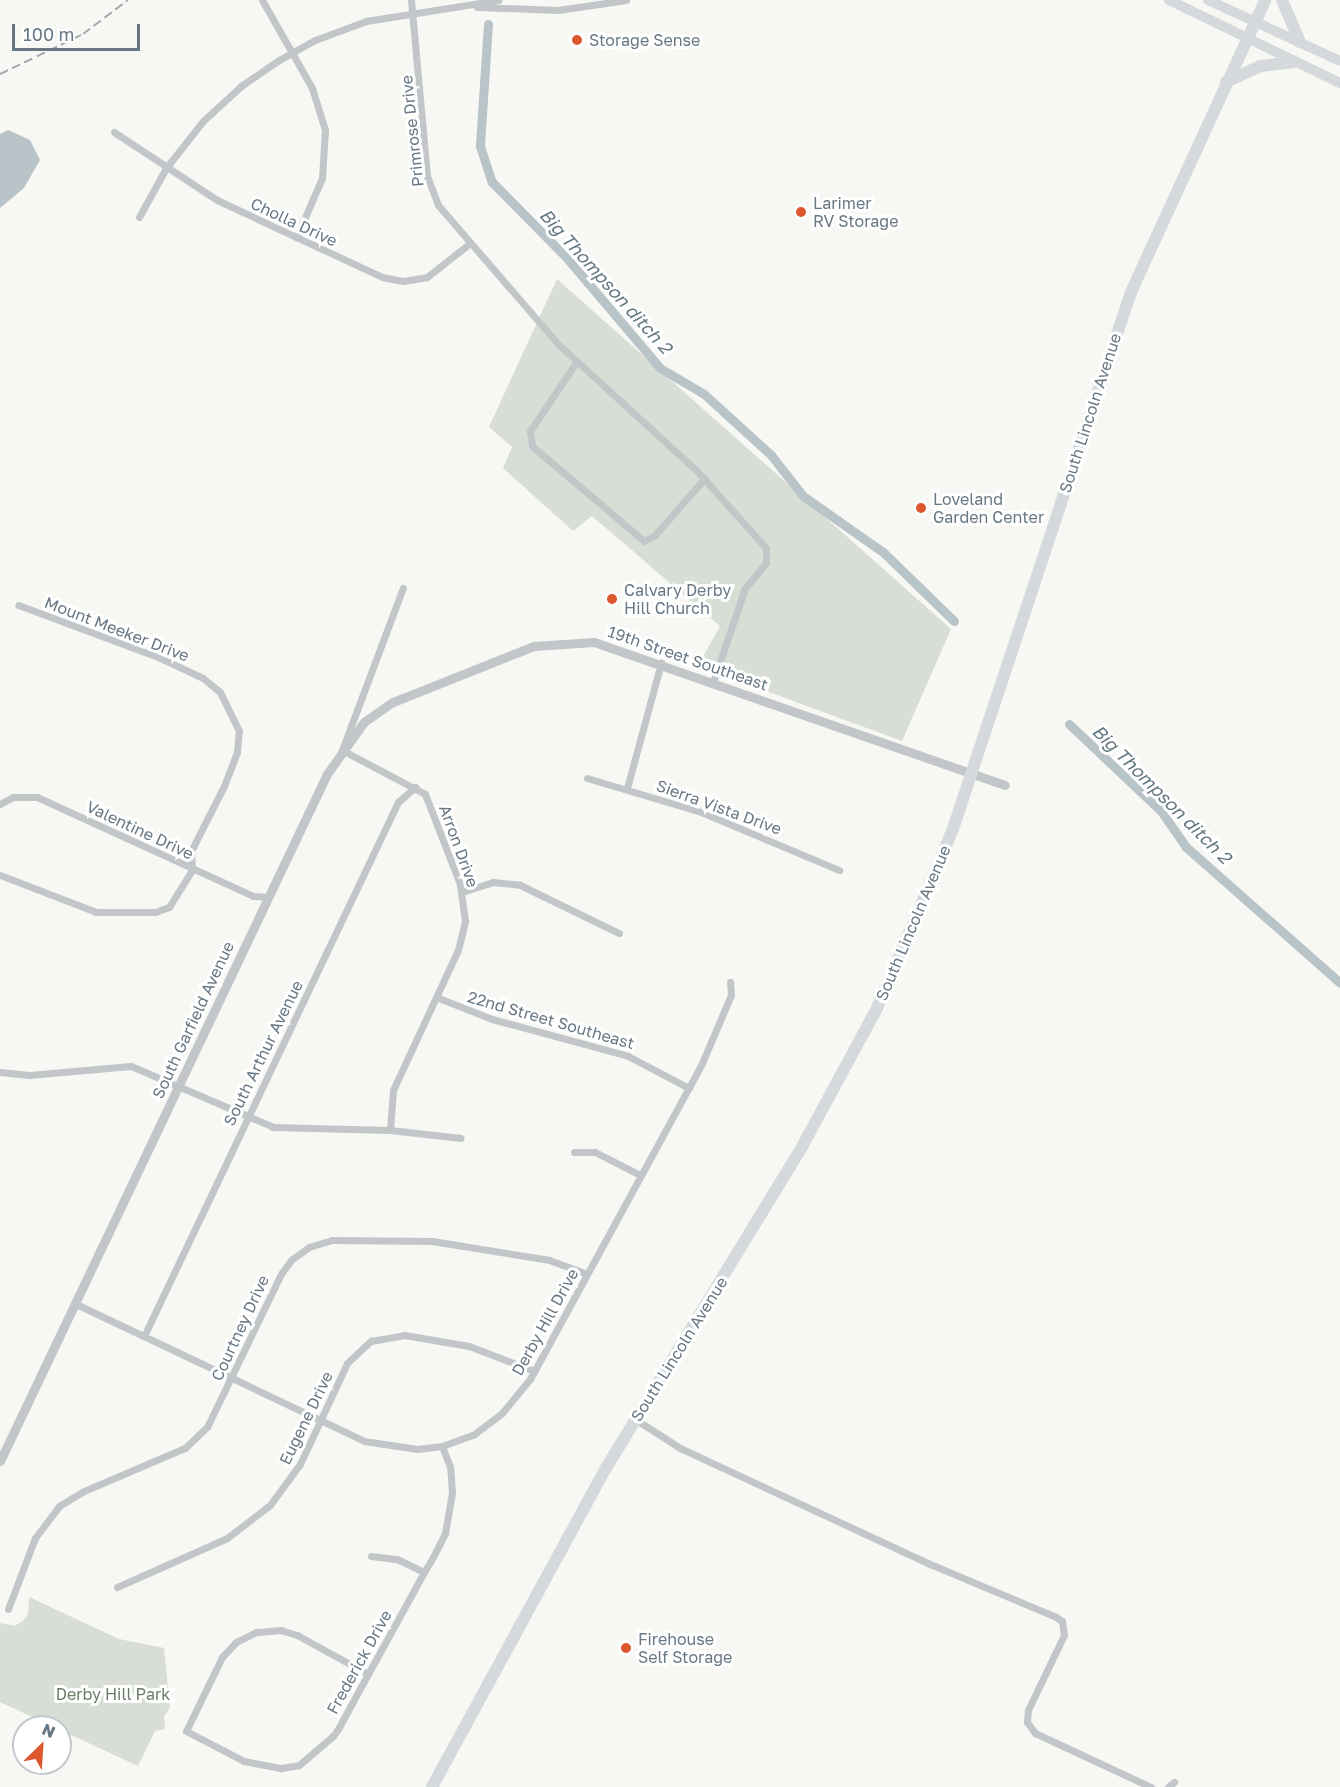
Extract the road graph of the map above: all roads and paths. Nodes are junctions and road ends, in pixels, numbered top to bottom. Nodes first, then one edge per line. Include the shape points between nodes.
1 (262, 0) edge
2 (411, 0) edge
3 (498, 0) edge
4 (626, 0) edge
5 (1169, 0) edge
6 (1209, 0) edge
7 (1264, 0) edge
8 (1282, 0) edge
9 (471, 6) junction
10 (412, 11) junction
11 (1255, 22) junction
12 (1247, 38) junction
13 (1300, 42) junction
14 (291, 53) junction
15 (1340, 61) edge
16 (1294, 62) junction
17 (1226, 82) junction
18 (1340, 83) edge
19 (114, 132) dead end
20 (166, 168) junction
21 (139, 217) dead end
22 (296, 238) junction
23 (470, 243) junction
24 (577, 361) junction
25 (705, 478) junction
26 (403, 588) dead end
27 (18, 604) dead end
28 (661, 663) junction
29 (713, 682) junction
30 (342, 750) junction
31 (972, 774) junction
32 (587, 778) dead end
33 (1005, 785) dead end
34 (415, 787) junction
35 (627, 788) junction
36 (0, 804) edge
37 (192, 870) junction
38 (839, 870) dead end
39 (0, 875) edge
40 (462, 892) junction
41 (269, 897) junction
42 (619, 933) dead end
43 (730, 982) dead end
44 (436, 997) junction
45 (0, 1072) edge
46 (179, 1084) junction
47 (689, 1088) junction
48 (247, 1116) junction
49 (390, 1130) junction
50 (461, 1138) dead end
51 (574, 1152) dead end
52 (640, 1175) junction
53 (587, 1274) junction
54 (76, 1304) junction
55 (144, 1336) junction
56 (534, 1371) junction
57 (232, 1379) junction
58 (635, 1419) junction
59 (321, 1421) junction
60 (442, 1446) junction
61 (0, 1461) edge
62 (371, 1556) dead end
63 (424, 1572) junction
64 (117, 1587) dead end
65 (8, 1609) dead end
66 (368, 1674) junction
67 (432, 1787) edge
68 (1151, 1787) edge

1 - 14 street
2 - 10 street, Primrose Drive
3 - 9 street
4 - 9 street via 558,10
5 - 12 main road
6 - 11 main road
7 - 11 highway, South Lincoln Avenue
8 - 13 highway
9 - 10 street
10 - 14 street via 356,24
10 - 23 street, Primrose Drive via 429,184 438,205
11 - 12 highway, South Lincoln Avenue
11 - 13 main road
12 - 16 main road
12 - 17 highway, South Lincoln Avenue
13 - 15 main road
14 - 20 street via 250,79 216,108
14 - 22 street via 316,97 326,139 322,178
16 - 17 highway via 1261,66
16 - 18 main road
17 - 31 highway, South Lincoln Avenue via 1122,317
19 - 20 street, Cholla Drive
20 - 21 street
20 - 22 street, Cholla Drive via 217,201
22 - 23 street, Cholla Drive via 382,277 403,281 434,273
23 - 24 street, Primrose Drive
24 - 25 street, Primrose Drive
24 - 25 street via 530,431 532,446 644,542 654,536
25 - 29 street, Primrose Drive via 768,553 766,562 745,588
26 - 30 street, South Garfield Avenue
27 - 37 street, Mount Meeker Drive via 179,666 220,692 239,731 237,752 191,851
28 - 29 street, 19th Street Southeast
28 - 30 street, 19th Street Southeast via 594,642 534,646 393,702 364,722
28 - 35 street
29 - 31 street, 19th Street Southeast
30 - 34 street, Arron Drive
30 - 41 street, South Garfield Avenue
31 - 33 street, 19th Street Southeast
31 - 58 highway, South Lincoln Avenue via 932,883 842,1076 741,1250
32 - 35 street, Sierra Vista Drive
34 - 40 street, Arron Drive via 433,809
34 - 48 street, South Arthur Avenue via 398,802
35 - 38 street, Sierra Vista Drive via 701,812
36 - 37 street, Valentine Drive via 14,797 37,797
37 - 39 street, Mount Meeker Drive via 169,907 154,912 84,909
37 - 41 street, Valentine Drive via 253,896
40 - 42 street via 494,882 520,885
40 - 44 street, Arron Drive via 465,921 461,941
41 - 46 street, South Garfield Avenue
43 - 47 street, Derby Hill Drive via 730,995
44 - 47 street, 22nd Street Southeast via 492,1019 628,1056
44 - 49 street, Arron Drive via 393,1090
45 - 46 street via 29,1075 131,1066
46 - 48 street
46 - 54 street, South Garfield Avenue
47 - 52 street, Derby Hill Drive
48 - 49 street via 280,1128
48 - 55 street, South Arthur Avenue
49 - 50 street
51 - 52 street via 594,1152
52 - 53 street, Derby Hill Drive
53 - 56 street, Derby Hill Drive
53 - 57 street, Courtney Drive via 549,1260 432,1241 332,1240 298,1254 281,1274
54 - 55 street, Derby Hill Drive
54 - 61 street, South Garfield Avenue
55 - 57 street, Derby Hill Drive
56 - 59 street, Eugene Drive via 469,1346 388,1336 371,1341 353,1355
56 - 60 street, Derby Hill Drive via 521,1392 494,1420 473,1435
57 - 59 street, Derby Hill Drive
57 - 65 street, Courtney Drive via 211,1421 185,1449 84,1491 59,1506 35,1538
58 - 67 highway, South Lincoln Avenue
58 - 68 street via 680,1448 1062,1621 1064,1635 1028,1710 1027,1722 1035,1733
59 - 60 street, Derby Hill Drive via 381,1446
59 - 64 street, Eugene Drive via 285,1489 247,1525 218,1543
60 - 63 street, Frederick Drive via 452,1476 452,1504 442,1539
62 - 63 street via 397,1559
63 - 66 street, Frederick Drive
66 - 66 street, Frederick Drive via 297,1635 280,1630 256,1632 236,1642 222,1657 186,1731 244,1761 292,1768 333,1736

